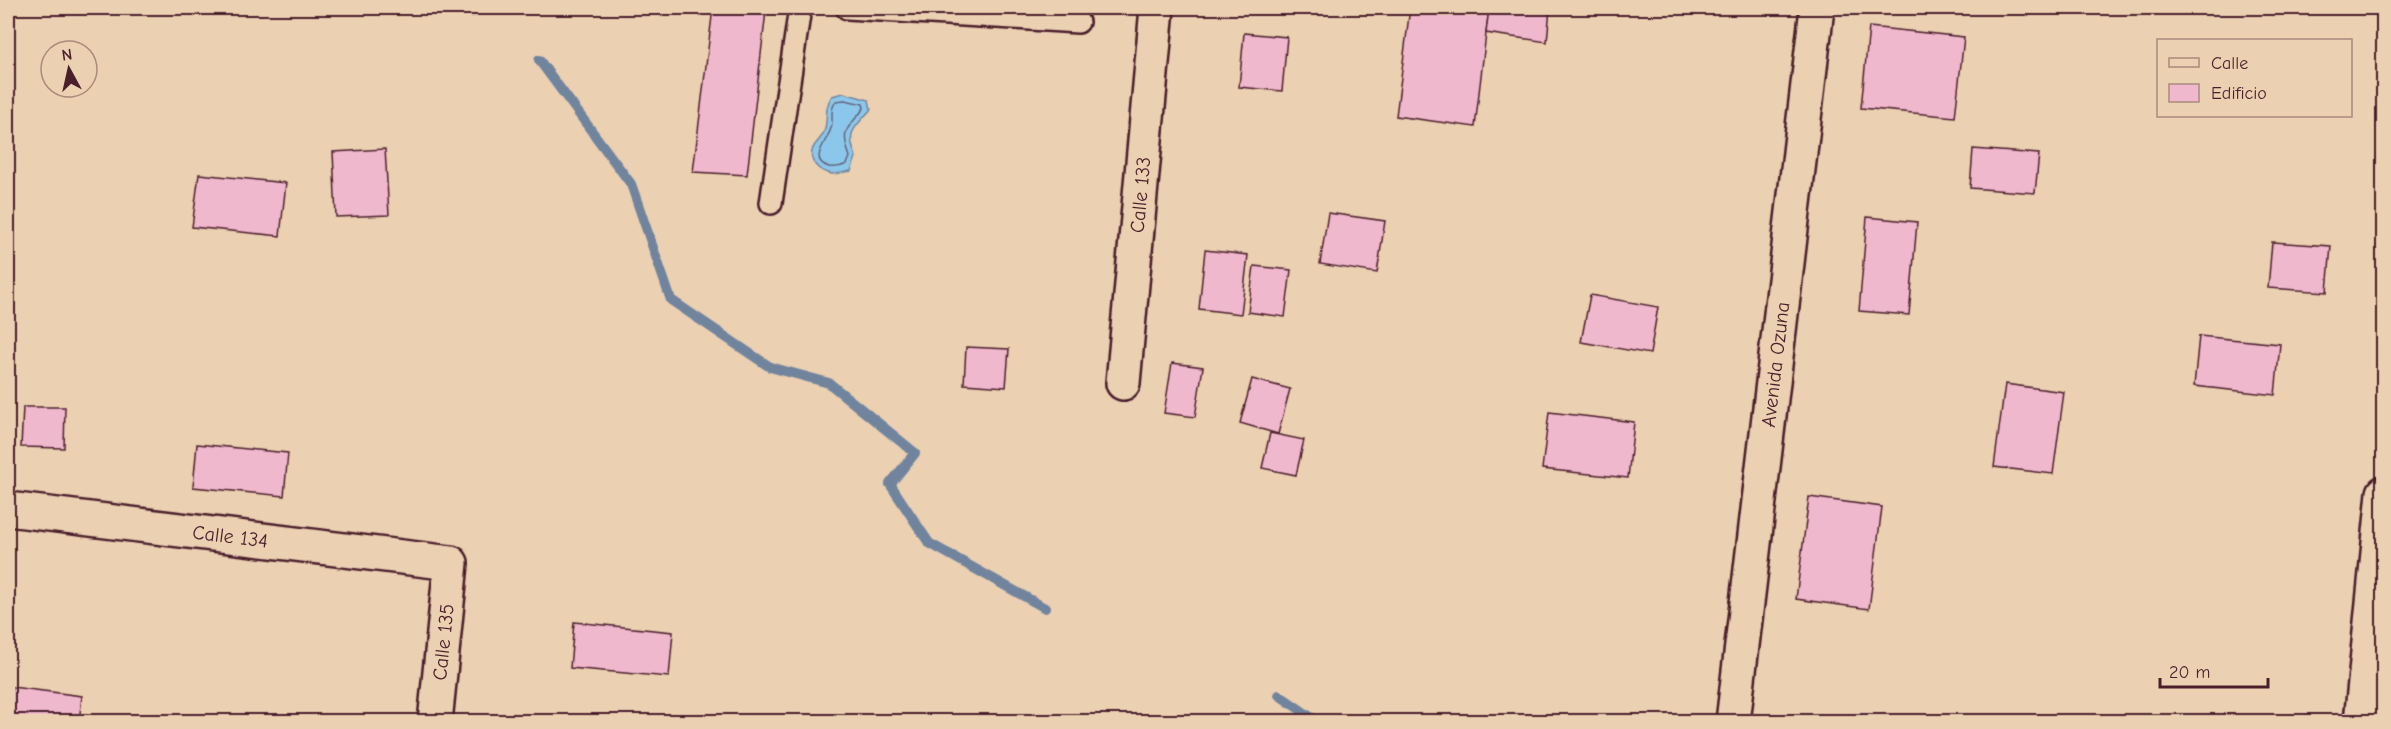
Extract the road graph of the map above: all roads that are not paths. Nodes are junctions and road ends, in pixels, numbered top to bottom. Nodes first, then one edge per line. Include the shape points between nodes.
1 (800, 8) edge
2 (847, 8) edge
3 (1157, 8) edge
4 (1817, 8) edge
5 (1078, 22) dead end
6 (771, 203) dead end
7 (1123, 383) dead end
8 (2384, 493) edge
9 (8, 509) edge
10 (451, 563) joint
11 (435, 722) edge
12 (1733, 722) edge
13 (2361, 722) edge

1 - 6 lane
2 - 5 lane
3 - 7 street, Calle 133
4 - 12 street, Avenida Ozuna
8 - 13 street
9 - 10 street, Calle 134
10 - 11 street, Calle 135

